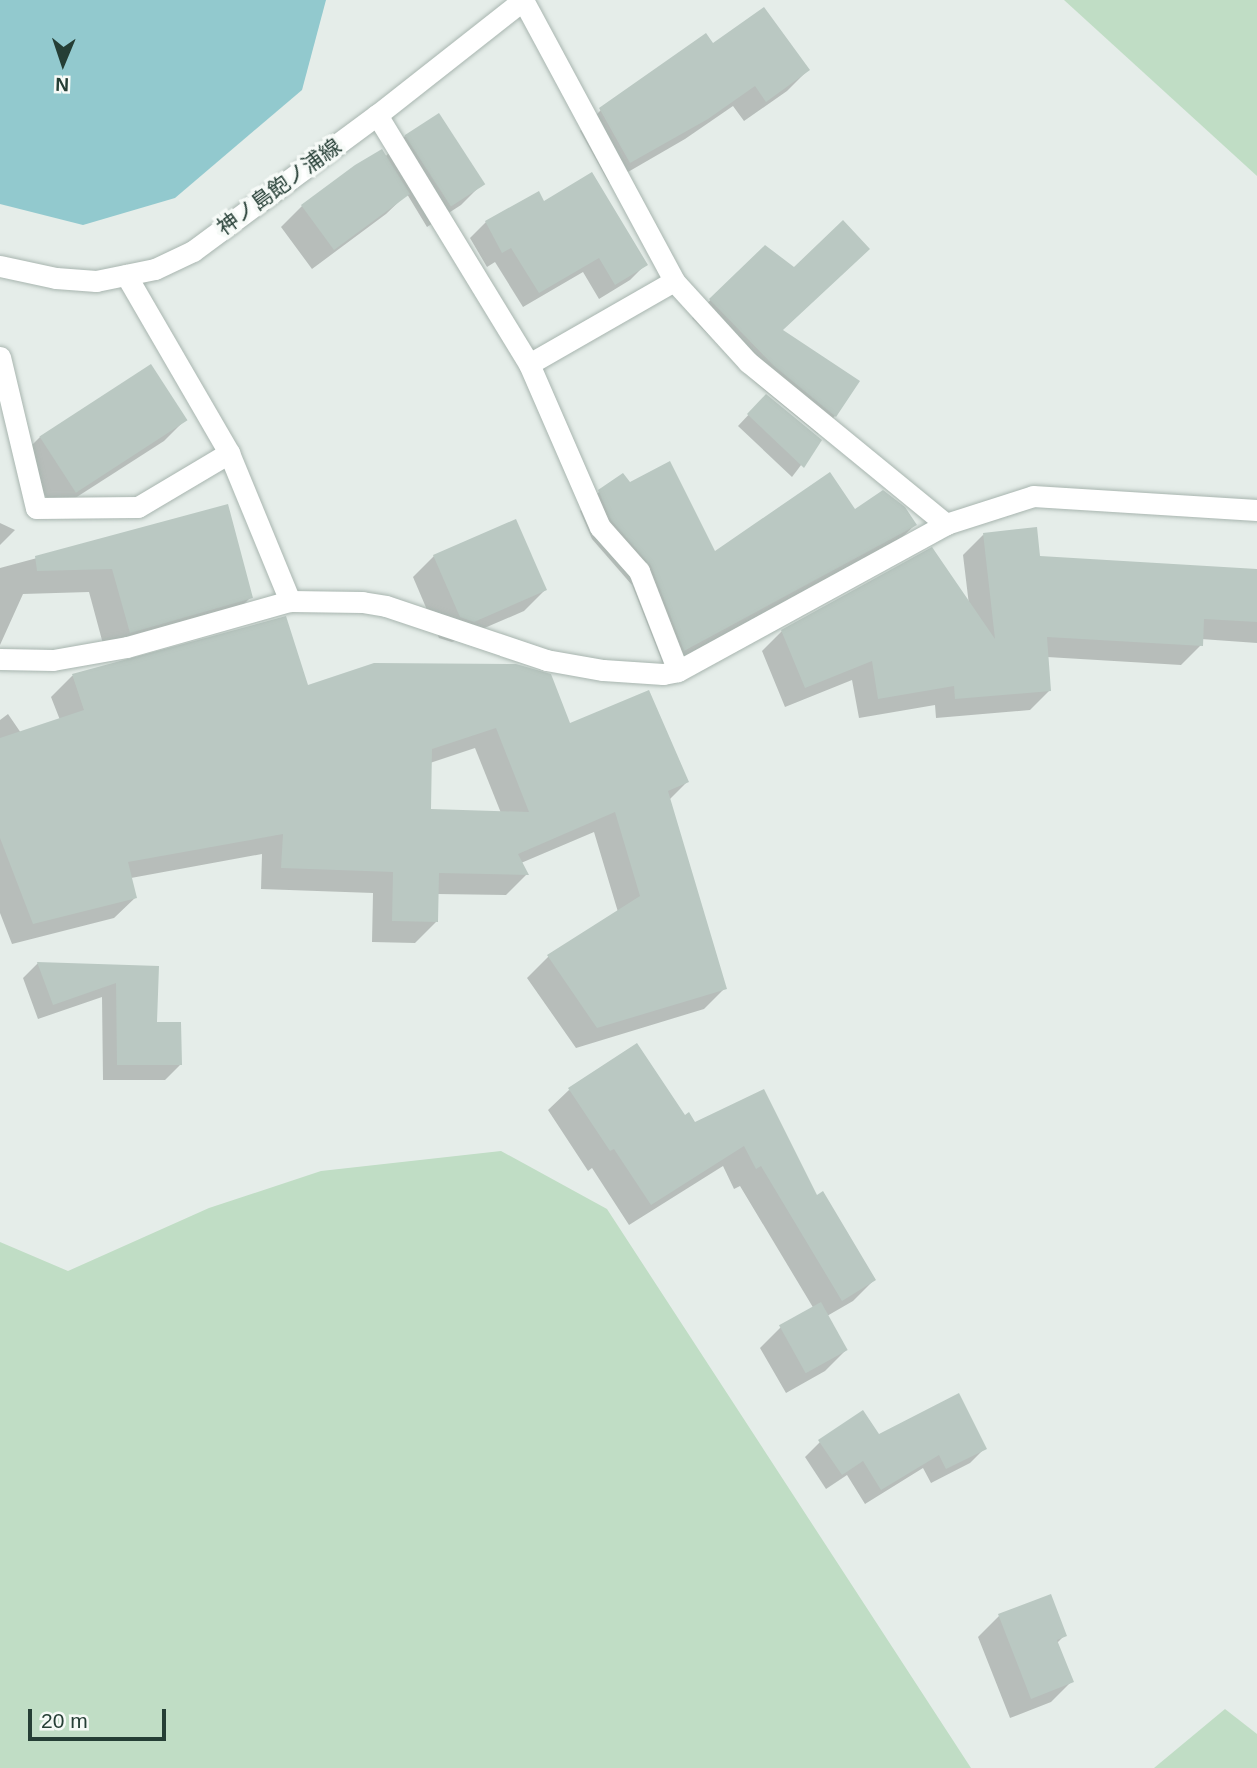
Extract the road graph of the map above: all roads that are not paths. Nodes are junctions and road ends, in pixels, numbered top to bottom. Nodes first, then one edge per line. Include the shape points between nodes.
1 (523, 0) edge
2 (377, 115) junction
3 (0, 265) edge
4 (126, 275) junction
5 (674, 281) junction
6 (0, 357) edge
7 (529, 364) junction
8 (229, 453) junction
9 (1257, 510) edge
10 (946, 524) junction
11 (290, 601) junction
12 (0, 659) edge
13 (678, 671) junction

1 - 2 street, 神ノ島飽ノ浦線
1 - 5 street
2 - 4 street, 神ノ島飽ノ浦線 via 193,251 155,269
2 - 7 street
3 - 4 street, 神ノ島飽ノ浦線 via 69,279 96,281
4 - 8 street
5 - 7 street
5 - 10 street via 748,362
6 - 8 street via 36,509 138,507
7 - 13 street via 600,527 639,571
8 - 11 street
9 - 10 street via 1033,496
10 - 13 street
11 - 12 street via 127,648 53,660
11 - 13 street via 386,606 546,660 615,671

